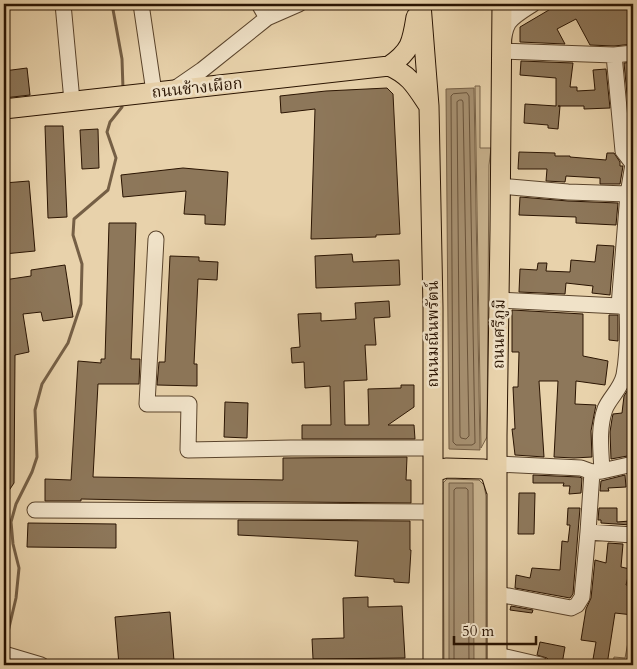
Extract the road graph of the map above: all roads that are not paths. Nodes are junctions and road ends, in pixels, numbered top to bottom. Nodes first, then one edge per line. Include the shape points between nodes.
1 (63, 4) edge
2 (140, 4) edge
3 (259, 4) edge
4 (299, 4) edge
5 (420, 4) edge
6 (502, 4) edge
7 (533, 4) edge
8 (267, 18) junction
9 (502, 51) junction
10 (633, 53) edge
11 (614, 55) junction
12 (390, 66) junction
13 (173, 90) junction
14 (145, 93) junction
15 (72, 101) junction
16 (429, 106) junction
17 (4, 109) edge
18 (633, 164) edge
19 (500, 186) junction
20 (628, 194) junction
21 (156, 239) dead end
22 (498, 300) junction
23 (626, 308) edge
24 (438, 458) junction
25 (490, 459) junction
26 (633, 464) edge
27 (597, 471) junction
28 (35, 510) dead end
29 (433, 512) junction
30 (588, 532) junction
31 (633, 535) edge
32 (498, 594) junction
33 (6, 654) edge
34 (497, 660) edge
35 (41, 665) edge
36 (433, 665) edge
37 (541, 665) edge

1 - 15 street
2 - 14 street
3 - 8 street
4 - 8 street
5 - 12 main road via 406,53
5 - 16 main road, ถนนมณีนพรัตน์
6 - 9 main road, ถนนศรีภูมิ
7 - 9 street via 507,25
8 - 13 street
9 - 11 street
9 - 19 main road, ถนนศรีภูมิ
10 - 11 street
11 - 18 street via 623,151
12 - 13 main road, ถนนช้างเผือก
12 - 16 main road via 407,75
13 - 14 main road, ถนนช้างเผือก
14 - 15 main road, ถนนช้างเผือก
15 - 17 main road, ถนนช้างเผือก
16 - 24 main road, ถนนมณีนพรัตน์
18 - 20 street
19 - 20 street
19 - 22 main road, ถนนศรีภูมิ
20 - 23 street
21 - 24 street via 147,404 189,404 188,450 291,448
22 - 23 street
22 - 25 main road, ถนนศรีภูมิ
23 - 27 street via 628,341 624,376 606,407 600,426
24 - 25 main road
24 - 29 main road, ถนนมณีนพรัตน์
25 - 27 street
25 - 32 main road, ถนนศรีภูมิ via 497,495
26 - 27 street
27 - 30 street
28 - 29 street
29 - 36 main road, ถนนมณีนพรัตน์
30 - 31 street
30 - 32 street via 582,597 577,604 571,608
32 - 34 main road, ถนนศรีภูมิ
33 - 35 street
34 - 37 street

